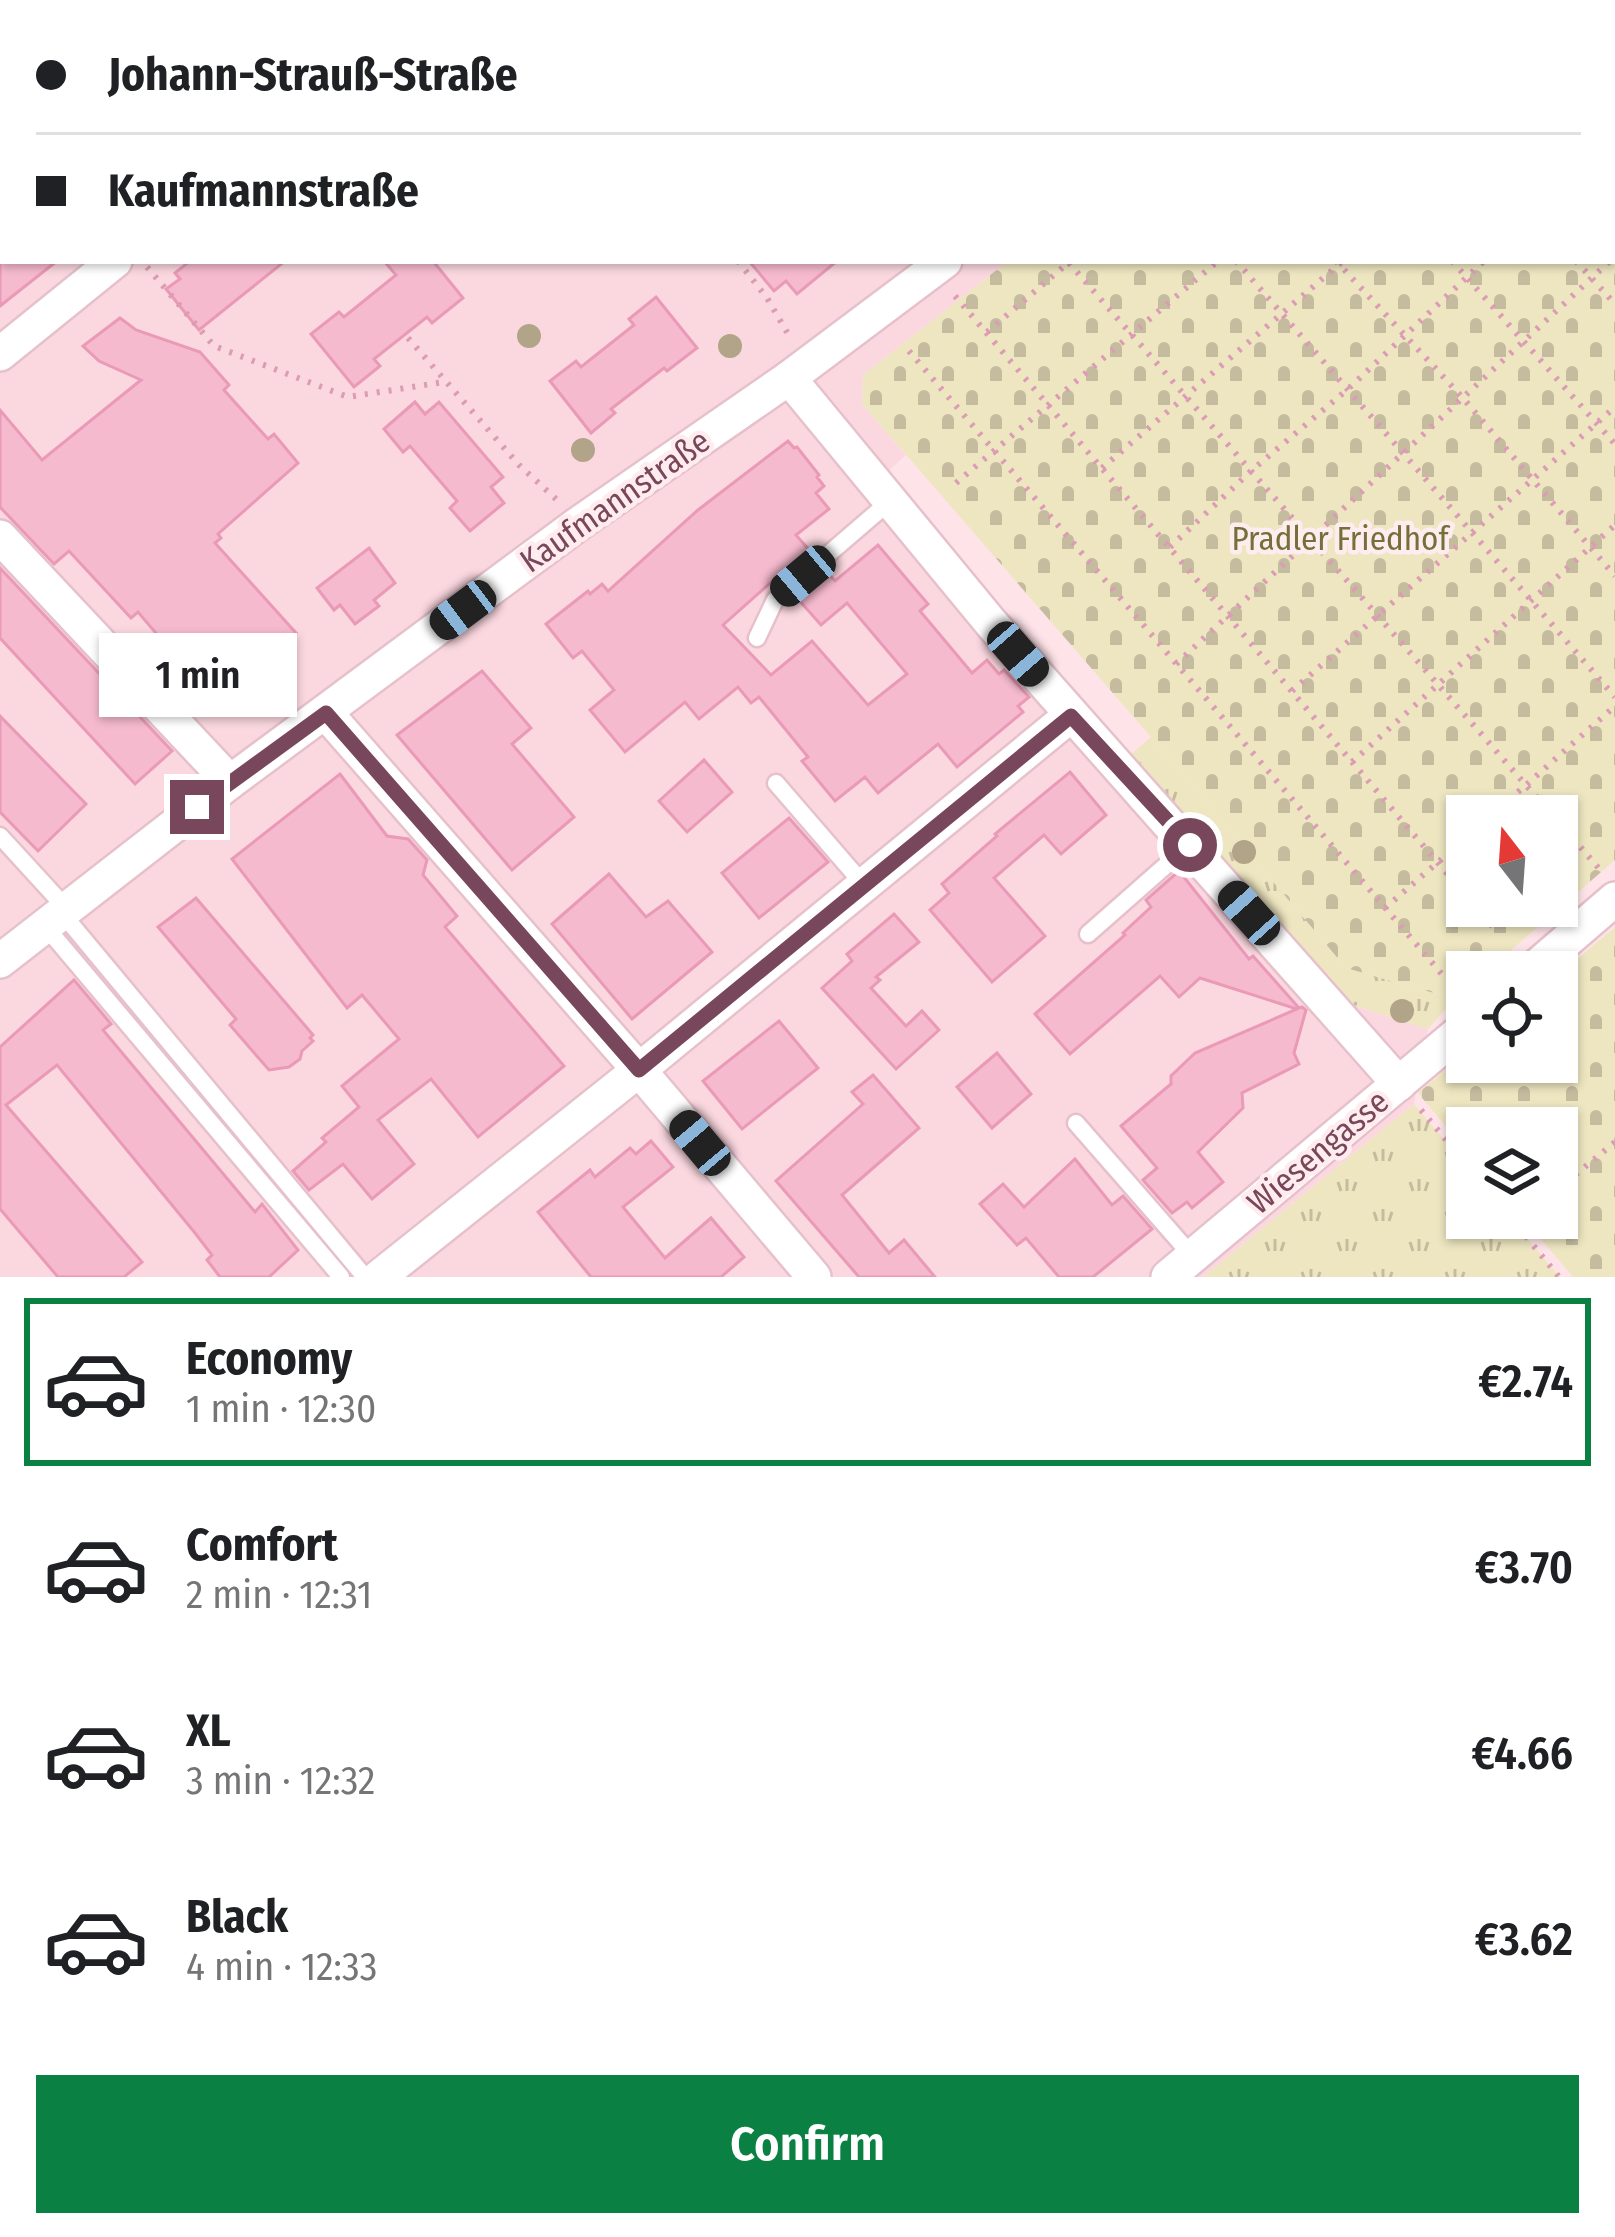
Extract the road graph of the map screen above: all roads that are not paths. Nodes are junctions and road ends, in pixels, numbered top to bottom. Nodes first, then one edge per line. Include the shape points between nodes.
1 (111, 264) edge
2 (939, 266) edge
3 (0, 354) edge
4 (789, 378) junction
5 (889, 502) junction
6 (0, 537) edge
7 (757, 638) dead end
8 (326, 713) junction
9 (1071, 716) junction
10 (230, 782) junction
11 (776, 783) dead end
12 (0, 836) edge
13 (1190, 845) junction
14 (864, 885) junction
15 (1615, 899) edge
16 (58, 915) junction
17 (1088, 934) dead end
18 (1554, 951) edge
19 (0, 961) edge
20 (1446, 1044) edge
21 (639, 1070) junction
22 (1399, 1084) junction
23 (1076, 1124) dead end
24 (1180, 1267) edge
25 (341, 1277) edge
26 (364, 1277) edge
27 (380, 1277) edge
28 (814, 1277) edge

1 - 3 street
2 - 4 street, Kaufmannstraße
4 - 5 street
4 - 8 street, Kaufmannstraße
5 - 7 lane via 775,600
5 - 9 street via 998,617
6 - 10 street
8 - 10 street, Kaufmannstraße
8 - 21 street
9 - 13 street
9 - 14 street
10 - 16 street, Kaufmannstraße
11 - 14 lane
12 - 16 lane
13 - 17 lane
13 - 22 street
14 - 21 street
15 - 18 street
16 - 19 street, Kaufmannstraße
16 - 25 lane
16 - 26 lane
20 - 22 street, Wiesengasse
21 - 27 street
21 - 28 street
22 - 24 street, Wiesengasse
23 - 24 lane

